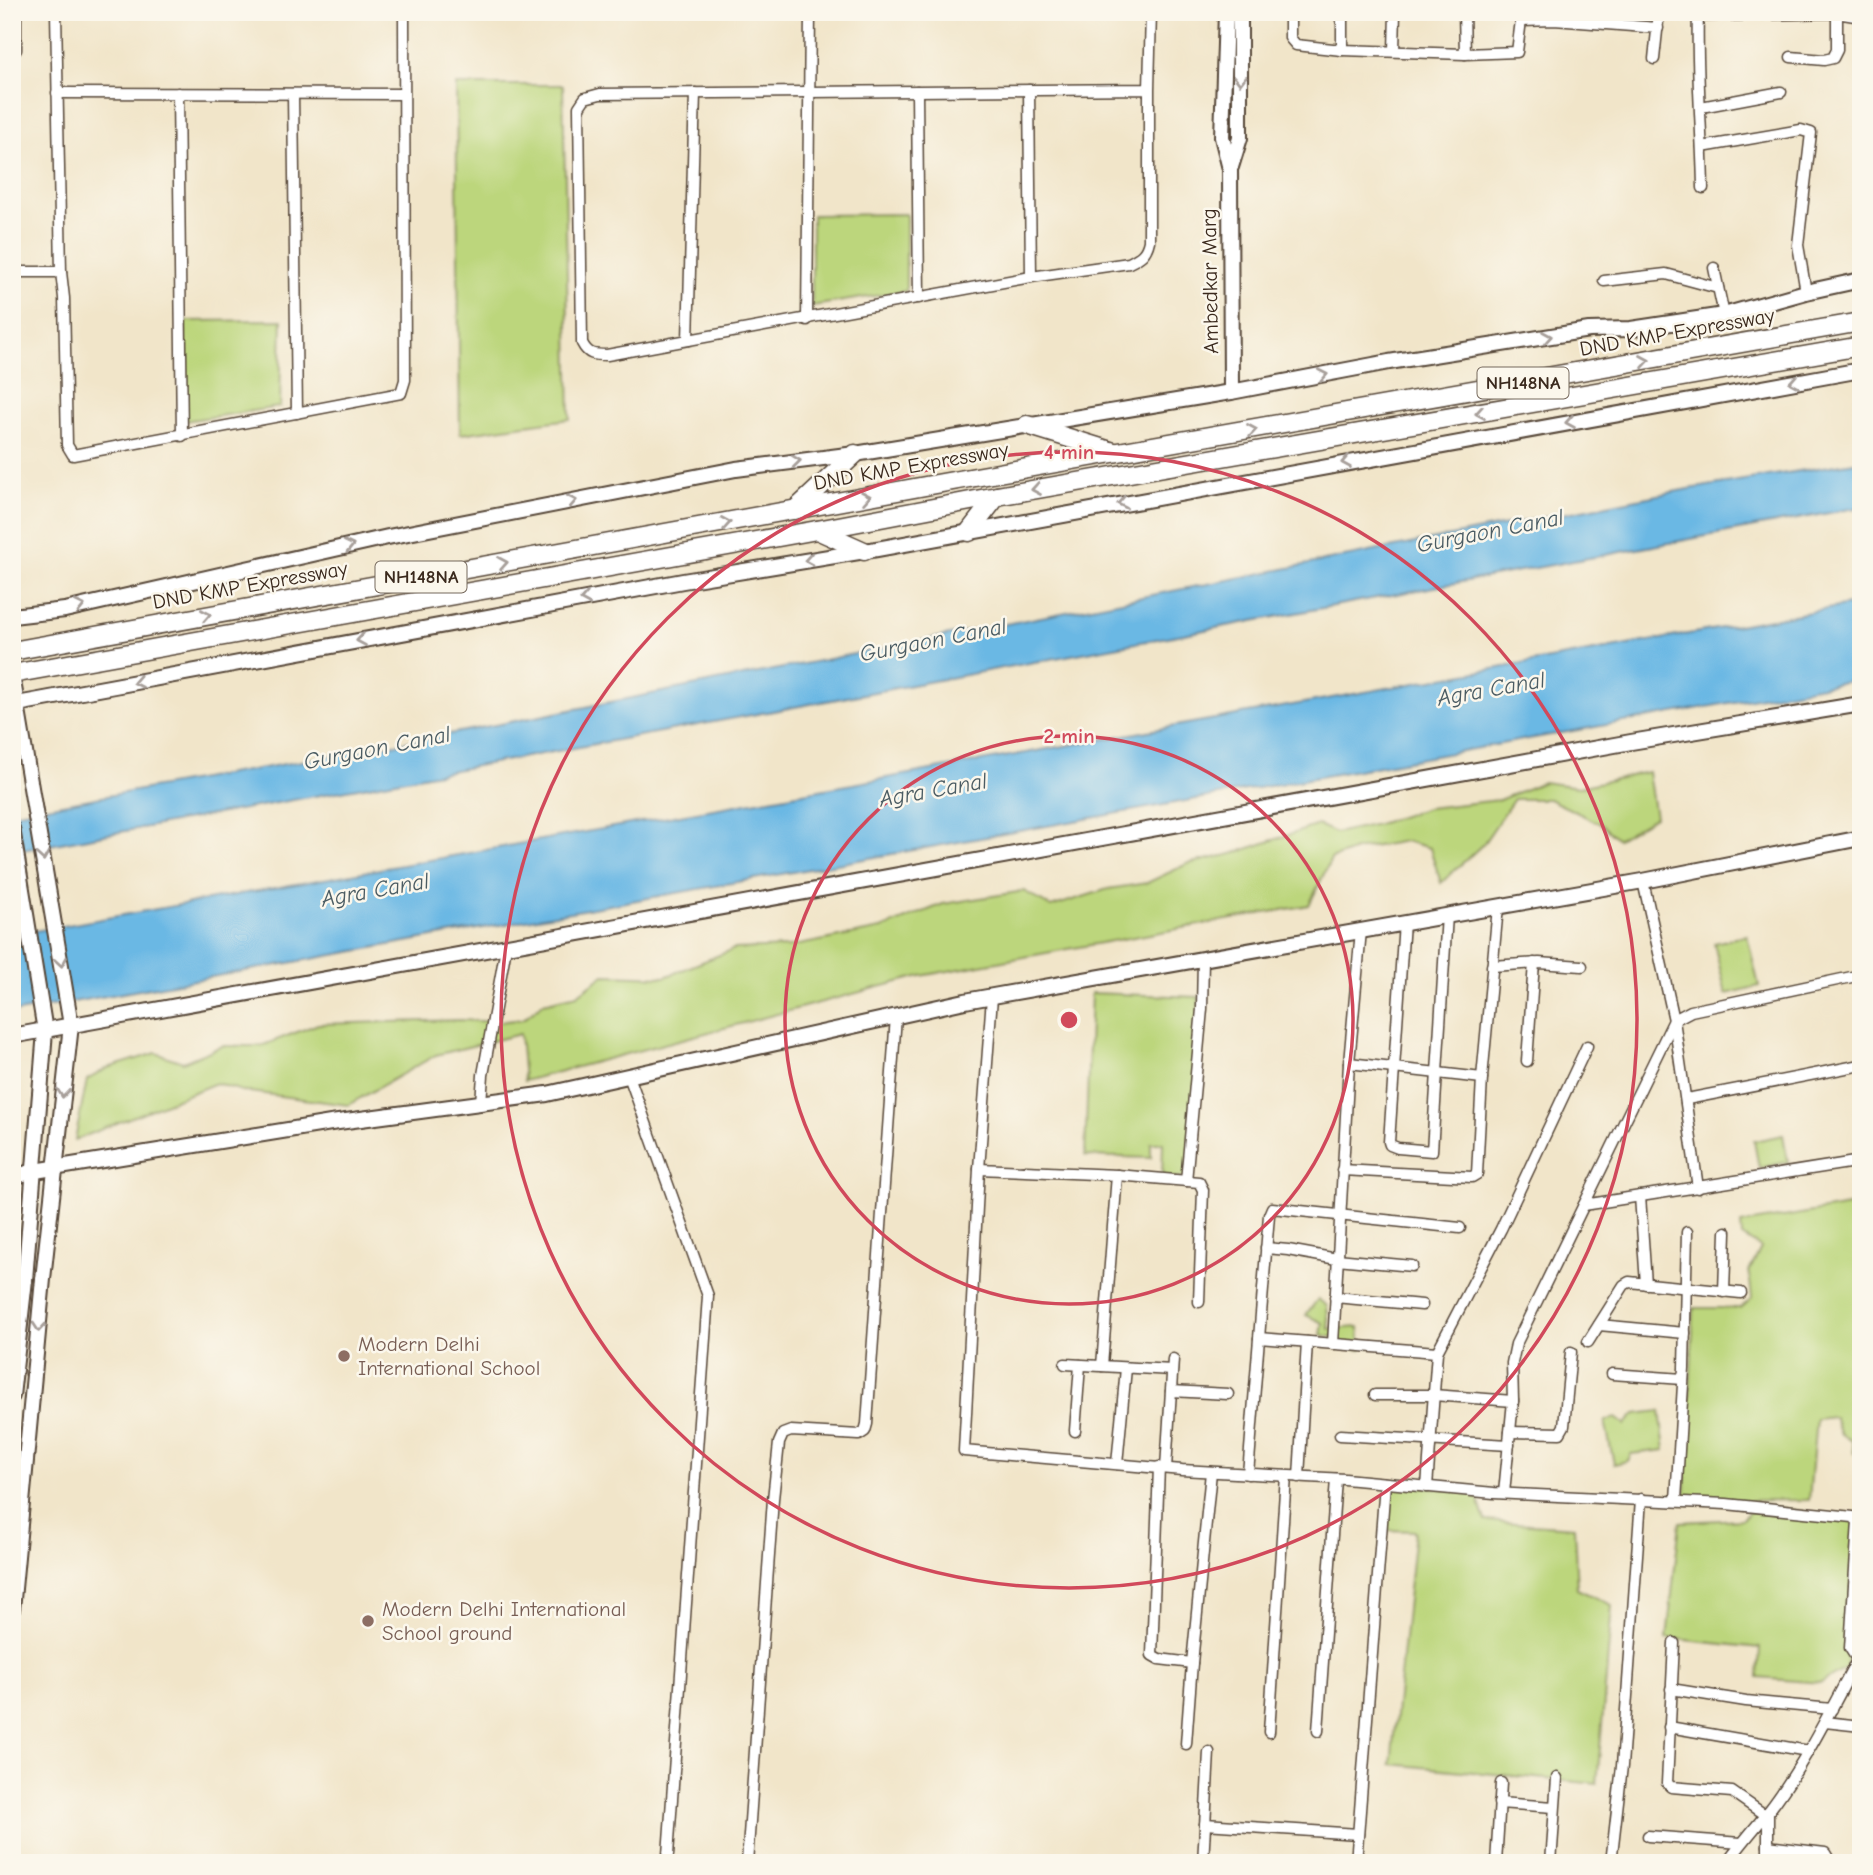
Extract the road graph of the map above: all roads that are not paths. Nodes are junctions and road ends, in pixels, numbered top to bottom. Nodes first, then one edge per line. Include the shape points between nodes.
1 (16, 12) edge
2 (55, 12) edge
3 (404, 12) edge
4 (810, 12) edge
5 (1152, 12) edge
6 (1226, 12) edge
7 (1240, 12) edge
8 (1290, 12) edge
9 (1342, 12) edge
10 (1395, 12) edge
11 (1464, 12) edge
12 (1660, 12) edge
13 (1838, 13) edge
14 (1698, 14) edge
15 (1554, 16) edge
16 (1522, 17) edge
17 (1861, 17) edge
18 (1658, 28) junction
19 (16, 50) dead end
20 (1342, 50) junction
21 (1394, 51) junction
22 (1465, 54) junction
23 (1791, 57) dead end
24 (1654, 59) dead end
25 (1149, 89) junction
26 (1029, 90) junction
27 (918, 91) junction
28 (809, 92) junction
29 (1781, 92) dead end
30 (57, 93) junction
31 (178, 93) junction
32 (695, 93) junction
33 (293, 94) junction
34 (404, 94) junction
35 (1700, 107) junction
36 (1702, 147) junction
37 (1230, 169) junction
38 (1703, 188) dead end
39 (1714, 268) dead end
40 (12, 272) edge
41 (61, 272) junction
42 (1031, 277) junction
43 (1861, 280) edge
44 (1604, 281) dead end
45 (1718, 288) junction
46 (1805, 292) junction
47 (919, 298) junction
48 (1724, 315) junction
49 (807, 320) junction
50 (1861, 322) edge
51 (688, 340) junction
52 (1861, 346) edge
53 (1861, 370) edge
54 (1231, 391) junction
55 (297, 413) junction
56 (1027, 425) junction
57 (183, 436) junction
58 (1117, 453) junction
59 (855, 454) junction
60 (997, 496) junction
61 (795, 510) junction
62 (817, 530) junction
63 (969, 532) junction
64 (864, 551) junction
65 (12, 616) edge
66 (12, 651) edge
67 (12, 674) edge
68 (1861, 704) edge
69 (15, 705) edge
70 (12, 828) edge
71 (1861, 838) edge
72 (1643, 881) junction
73 (1498, 907) junction
74 (1447, 915) junction
75 (1404, 922) junction
76 (1361, 930) junction
77 (506, 947) junction
78 (1203, 959) junction
79 (1534, 963) junction
80 (1492, 966) junction
81 (1583, 966) dead end
82 (1861, 975) edge
83 (992, 996) junction
84 (896, 1016) junction
85 (1674, 1020) junction
86 (71, 1025) junction
87 (45, 1031) junction
88 (12, 1037) edge
89 (1587, 1046) dead end
90 (1527, 1061) dead end
91 (1349, 1063) junction
92 (1861, 1065) edge
93 (1395, 1069) junction
94 (1436, 1072) junction
95 (629, 1076) junction
96 (1482, 1078) junction
97 (1687, 1099) junction
98 (481, 1103) junction
99 (1861, 1161) edge
100 (55, 1168) junction
101 (979, 1170) junction
102 (1342, 1170) junction
103 (35, 1171) junction
104 (1118, 1175) junction
105 (12, 1177) edge
106 (1186, 1181) junction
107 (1698, 1188) junction
108 (1640, 1196) junction
109 (1584, 1205) junction
110 (1339, 1216) junction
111 (1460, 1227) dead end
112 (1687, 1232) dead end
113 (1726, 1232) dead end
114 (1266, 1248) junction
115 (45, 1259) junction
116 (1337, 1259) junction
117 (20, 1261) edge
118 (1412, 1266) dead end
119 (43, 1279) junction
120 (19, 1281) edge
121 (1646, 1284) junction
122 (1686, 1288) junction
123 (1724, 1292) junction
124 (1741, 1293) dead end
125 (1335, 1297) junction
126 (1199, 1302) dead end
127 (1422, 1305) dead end
128 (1599, 1325) junction
129 (1685, 1333) junction
130 (1259, 1338) junction
131 (1307, 1342) junction
132 (1588, 1342) dead end
133 (1333, 1344) junction
134 (1437, 1352) junction
135 (1572, 1352) dead end
136 (1173, 1359) dead end
137 (1065, 1364) dead end
138 (1080, 1365) junction
139 (1102, 1366) junction
140 (1126, 1368) junction
141 (1172, 1370) junction
142 (1612, 1374) dead end
143 (1683, 1379) junction
144 (1171, 1391) junction
145 (1228, 1394) dead end
146 (1375, 1395) dead end
147 (1433, 1395) junction
148 (12, 1396) edge
149 (1513, 1401) junction
150 (1075, 1431) dead end
151 (1510, 1432) junction
152 (1340, 1435) dead end
153 (1430, 1441) junction
154 (1509, 1445) junction
155 (1117, 1464) junction
156 (1162, 1468) junction
157 (1211, 1472) junction
158 (1248, 1474) junction
159 (1286, 1476) junction
160 (1298, 1477) junction
161 (1336, 1479) junction
162 (1385, 1483) junction
163 (1427, 1487) junction
164 (1504, 1493) junction
165 (1641, 1499) junction
166 (1676, 1500) junction
167 (12, 1610) edge
168 (1674, 1643) dead end
169 (1859, 1656) edge
170 (1192, 1662) junction
171 (1671, 1689) junction
172 (1832, 1709) junction
173 (1825, 1722) junction
174 (1861, 1726) edge
175 (1669, 1727) junction
176 (1318, 1731) dead end
177 (1269, 1732) dead end
178 (1186, 1744) dead end
179 (1808, 1751) junction
180 (1209, 1752) dead end
181 (1557, 1778) dead end
182 (1501, 1783) dead end
183 (1499, 1803) junction
184 (1554, 1807) junction
185 (1766, 1813) junction
186 (1205, 1824) junction
187 (1359, 1834) junction
188 (1648, 1836) dead end
189 (1741, 1843) junction
190 (1768, 1846) junction
191 (668, 1855) dead end
192 (747, 1863) edge
193 (1203, 1863) edge
194 (1356, 1863) edge
195 (1496, 1863) edge
196 (1551, 1863) edge
197 (1611, 1863) edge
198 (1727, 1863) edge
199 (1768, 1863) edge
200 (1828, 1863) edge

1 - 19 street
2 - 30 street
3 - 34 street
4 - 28 street
5 - 25 street
6 - 37 street, Ambedkar Marg via 1222,137
7 -> 37 street, Ambedkar Marg via 1240,138
8 - 20 street via 1292,42
9 - 20 street
10 - 21 street
11 - 22 street
12 - 18 street
13 - 14 street
13 - 17 street
13 - 23 street via 1833,58
14 - 35 street
15 - 16 street
15 - 18 street
16 - 22 street via 1517,51
18 - 24 street
20 - 21 street
21 - 22 street
25 - 26 street
25 - 42 street via 1146,252 1129,263
26 - 27 street
26 - 42 street
27 - 28 street
27 - 47 street
28 - 32 street
28 - 49 street
29 - 35 street
30 - 31 street
30 - 41 street
31 - 33 street
31 - 57 street
32 - 51 street
32 - 51 street via 592,95 579,107 582,344 587,352 607,355
33 - 34 street
33 - 55 street
34 - 55 street via 404,387 396,395
35 - 36 street
36 - 38 street
36 - 46 street via 1801,130 1811,133 1798,245
37 - 54 street, Ambedkar Marg
39 - 45 street
40 - 41 street
41 - 57 street via 70,452
42 - 47 street
43 - 46 street
44 - 45 street via 1666,274
45 - 48 street
46 - 48 street
47 - 49 street
54 -> 48 street via 1589,330 1630,329
49 - 51 street
58 -> 50 highway, DND KMP Expressway / NH148NA
52 -> 60 highway, NH148NA
53 -> 63 street
54 - 56 street
55 - 57 street
56 - 58 highway
56 - 59 street
61 -> 58 highway, DND KMP Expressway / NH148NA
59 - 61 highway
65 -> 59 street via 65,610 388,537 736,468
60 - 62 highway, NH148NA
60 - 63 highway
66 -> 61 highway, DND KMP Expressway / NH148NA
62 - 64 highway
62 - 67 highway, NH148NA
63 - 64 street
64 -> 69 street
67 - 69 street
68 - 77 street
69 -> 86 street
70 - 87 street
71 - 72 street
72 - 73 street
72 - 85 street
73 - 74 street
73 - 80 street
74 - 75 street
74 - 94 street
75 - 76 street
75 - 93 street
76 - 78 street
76 - 91 street
77 - 86 street
77 - 98 street
78 - 83 street
78 - 106 street
79 - 80 street
79 - 81 street
79 - 90 street
80 - 96 street
82 - 85 street via 1691,1010
83 - 84 street
83 - 101 street
84 - 95 street
84 - 192 street via 867,1424 859,1435 791,1431 783,1434 779,1443
85 - 97 street
85 - 109 street
86 - 87 street
86 -> 100 street
87 - 88 street
87 - 103 street
89 - 134 street
91 - 93 street
91 - 102 street
92 - 97 street
93 - 94 street
93 - 94 street via 1390,1145 1432,1151
94 - 96 street
95 - 98 street
95 - 191 street via 708,1296
96 - 102 street via 1475,1177
97 - 107 street
98 - 100 street
99 - 107 street
100 - 103 street
100 - 115 street
101 - 104 street
101 - 155 street via 964,1451
102 - 110 street
103 - 105 street
103 - 117 street
104 - 106 street
104 - 139 street
106 - 126 street via 1199,1182 1203,1190
107 - 108 street
108 - 109 street
108 - 121 street
109 - 149 street via 1516,1344
110 - 111 street
110 - 114 street via 1272,1208
110 - 116 street
112 - 122 street
113 - 123 street
114 - 116 street
114 - 130 street
115 - 117 street
115 - 119 street
116 - 118 street
116 - 125 street
117 - 120 street
119 - 120 street
119 -> 167 street
120 - 148 street
121 - 122 street
121 - 128 street via 1624,1285
122 - 123 street
122 - 129 street
123 - 124 street
125 - 127 street
125 - 133 street
128 - 129 street
128 - 132 street
129 - 143 street
130 - 131 street
130 - 158 street
131 - 133 street
131 - 160 street
133 - 134 street
134 - 147 street
135 - 151 street via 1560,1433
136 - 141 street
137 - 138 street
138 - 139 street
138 - 150 street
139 - 140 street
140 - 141 street
140 - 155 street
141 - 144 street
142 - 143 street
143 - 166 street
144 - 145 street
144 - 156 street
146 - 147 street
147 - 149 street
147 - 153 street
149 - 151 street
151 - 154 street
152 - 153 street
153 - 154 street
153 - 163 street
154 - 164 street
155 - 156 street
156 - 157 street
156 - 170 street via 1152,1655
157 - 158 street
157 - 170 street
158 - 159 street
159 - 160 street
159 - 177 street
160 - 161 street
161 - 162 street
161 - 176 street
162 - 163 street
162 - 187 street
163 - 164 street
164 - 165 street
165 - 166 street
165 - 197 street
166 - 169 street via 1856,1519 1850,1648
168 - 171 street
169 - 172 street
170 - 178 street
171 - 172 street
171 - 175 street
172 - 173 street
173 - 174 street
173 - 179 street
175 - 179 street
175 - 185 street via 1667,1783 1671,1787 1732,1792
179 - 185 street
180 - 186 street
181 - 184 street
182 - 183 street
183 - 184 street
183 - 195 street
184 - 196 street
185 - 189 street
185 - 190 street
186 - 187 street
186 - 193 street
187 - 194 street
188 - 189 street
189 - 198 street
190 - 199 street
190 - 200 street via 1825,1853

